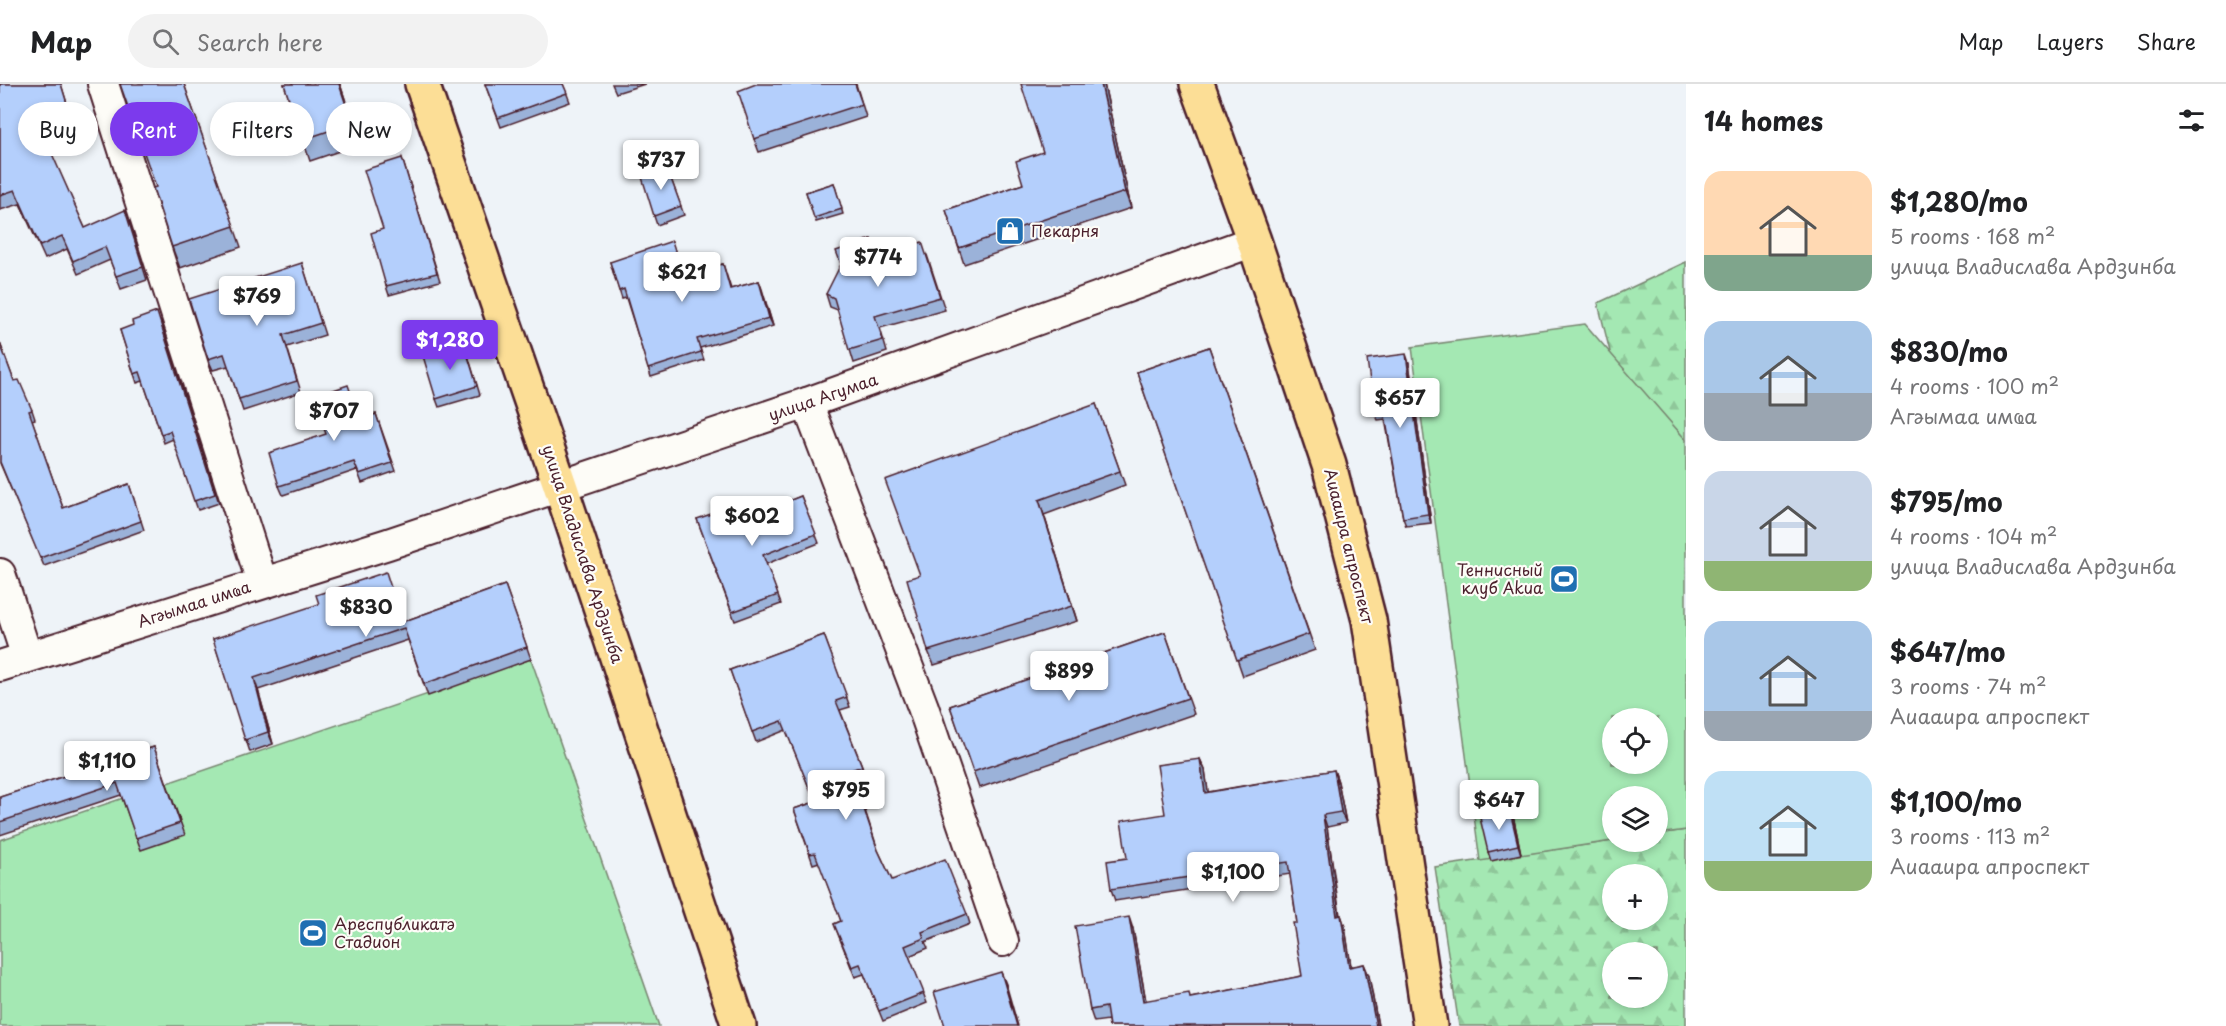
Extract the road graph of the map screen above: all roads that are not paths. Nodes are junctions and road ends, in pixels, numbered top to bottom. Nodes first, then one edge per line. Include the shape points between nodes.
1 (103, 84) edge
2 (422, 84) edge
3 (1197, 84) edge
4 (1254, 241) junction
5 (807, 403) junction
6 (560, 485) junction
7 (388, 544) joint
8 (0, 574) edge
9 (262, 582) junction
10 (14, 661) edge
11 (1004, 941) dead end
12 (739, 1026) edge
13 (1430, 1026) edge

1 - 9 street
2 - 6 main road, улица Владислава Ардзинба
3 - 4 main road, Аиааира апроспект
4 - 5 street, улица Агумаа
4 - 13 main road, Аиааира апроспект via 1329,465 1369,620
5 - 6 street, улица Агумаа
5 - 11 street via 923,707
6 - 7 street, улица Агумаа
6 - 12 main road, улица Владислава Ардзинба
7 - 9 street, Агәымаа имҩа
8 - 10 street
9 - 10 street, Агәымаа имҩа

